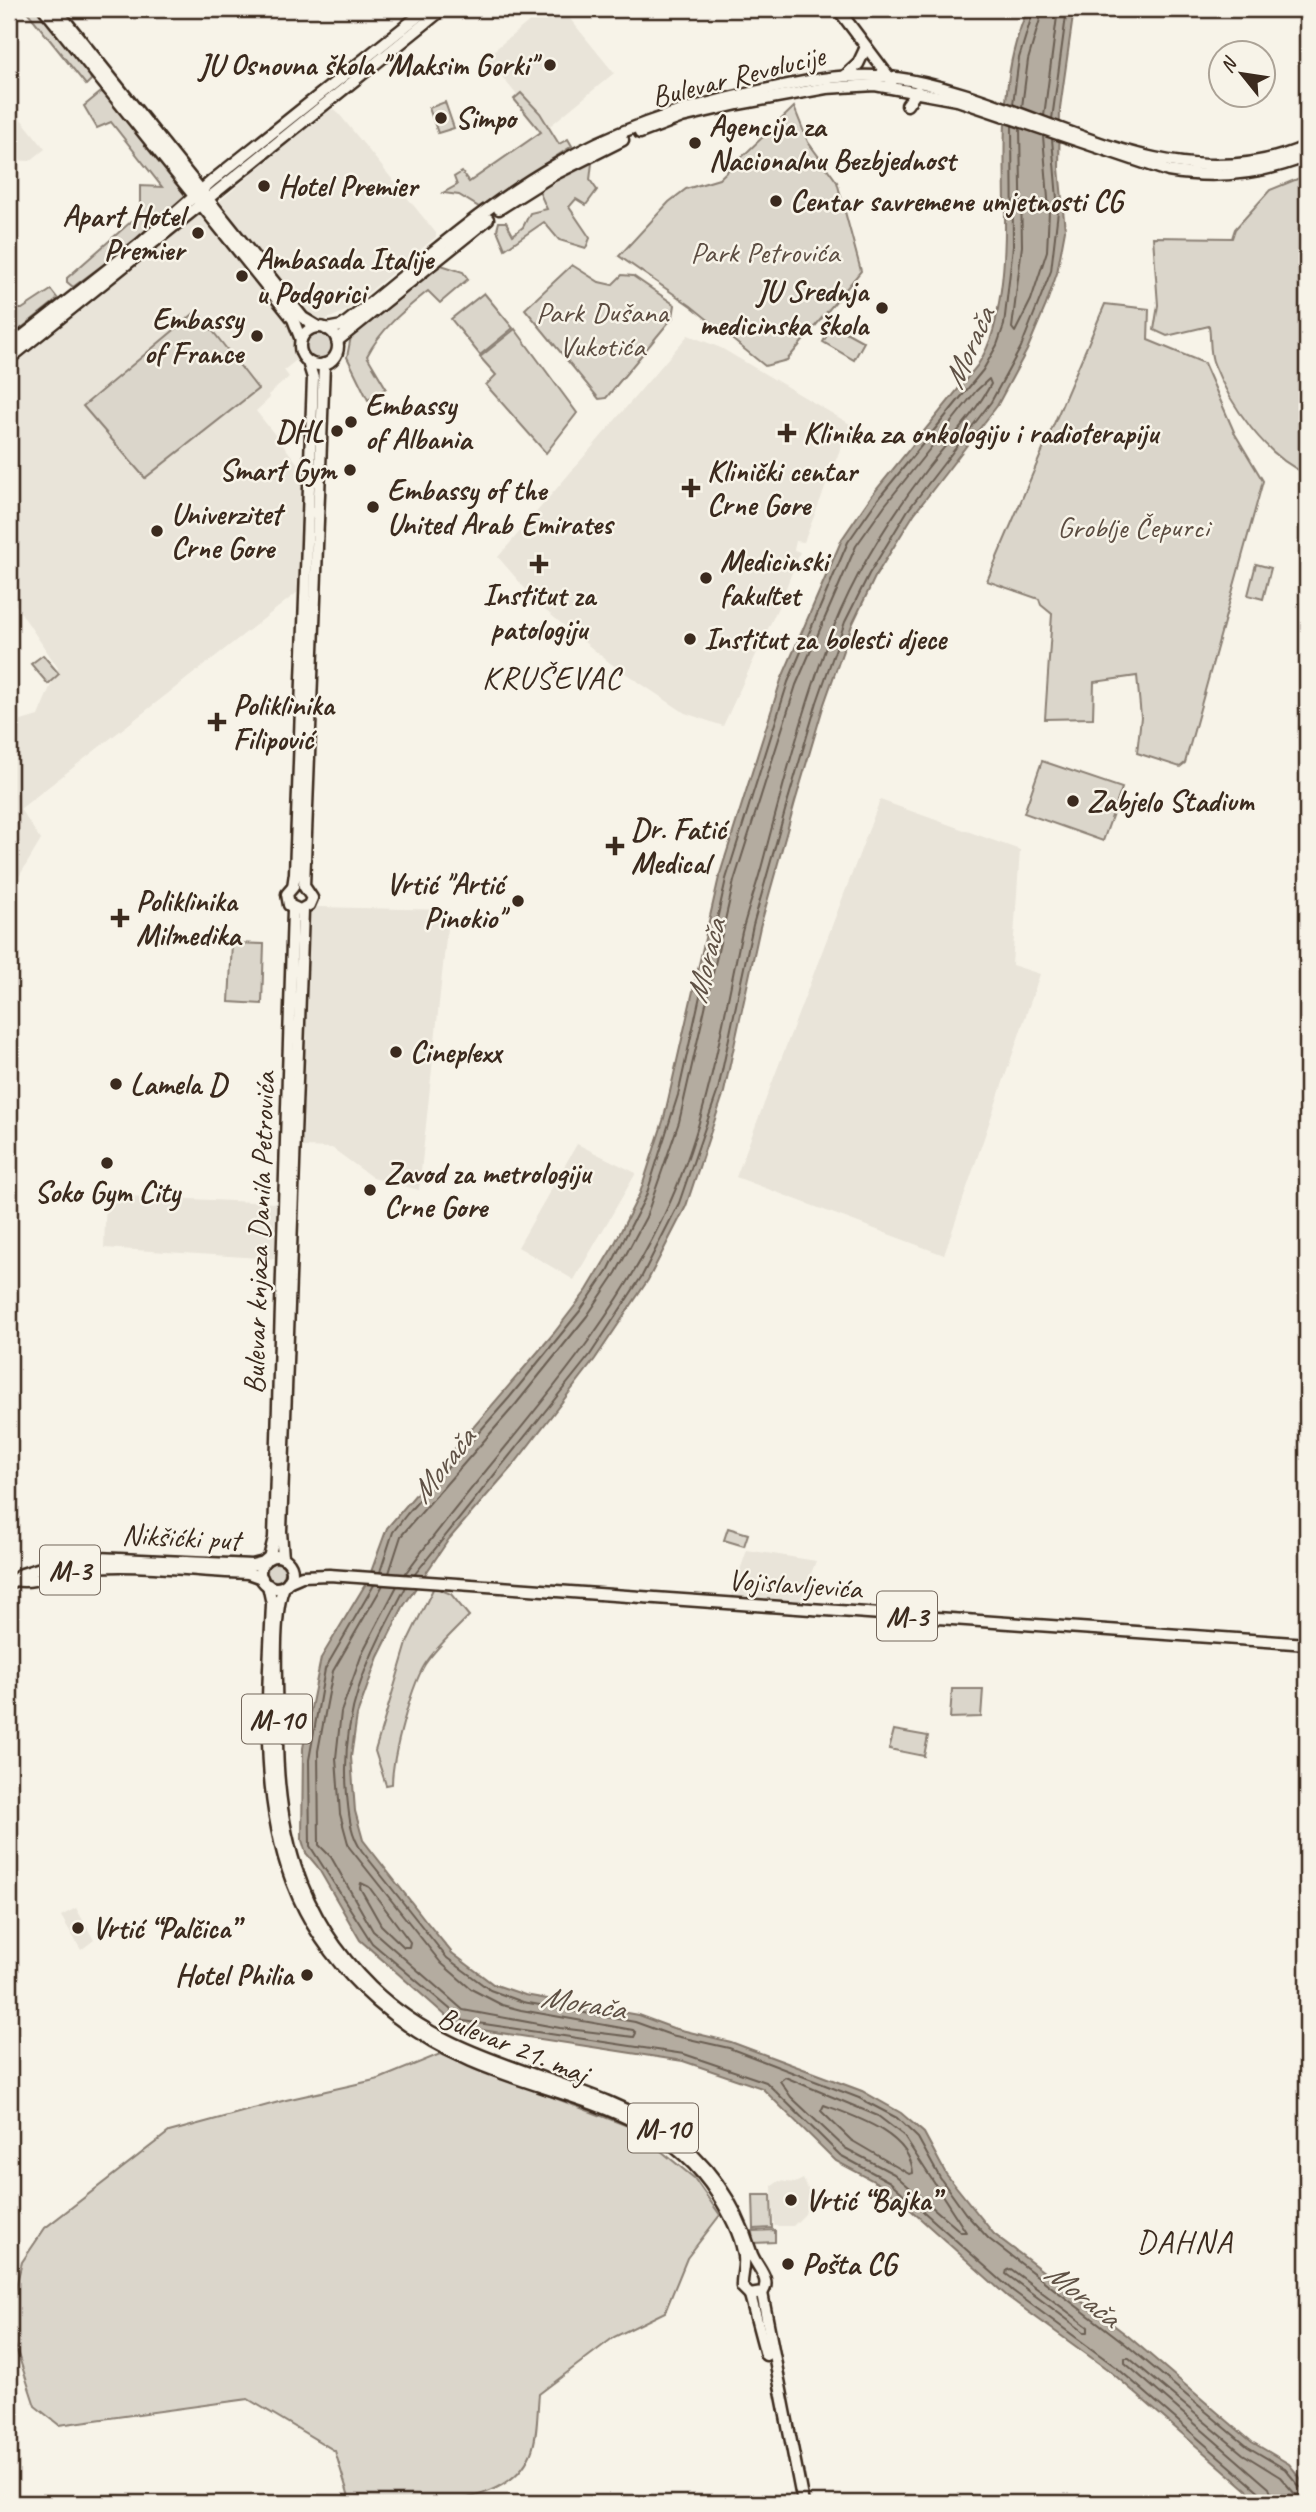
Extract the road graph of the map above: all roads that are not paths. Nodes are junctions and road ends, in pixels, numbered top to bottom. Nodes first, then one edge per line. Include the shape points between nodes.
1 (44, 9) edge
2 (56, 9) edge
3 (427, 9) edge
4 (443, 9) edge
5 (838, 9) edge
6 (866, 47) junction
7 (845, 76) junction
8 (889, 77) junction
9 (896, 87) junction
10 (917, 91) junction
11 (907, 105) dead end
12 (990, 106) junction
13 (1307, 146) edge
14 (1307, 156) edge
15 (1157, 164) junction
16 (200, 197) junction
17 (322, 328) junction
18 (301, 340) junction
19 (337, 341) junction
20 (9, 347) edge
21 (9, 359) edge
22 (308, 362) junction
23 (324, 364) junction
24 (304, 886) junction
25 (293, 887) junction
26 (298, 909) junction
27 (266, 1560) junction
28 (286, 1561) junction
29 (316, 1574) junction
30 (12, 1582) edge
31 (265, 1582) junction
32 (286, 1583) junction
33 (1307, 1644) edge
34 (273, 1723) junction
35 (760, 2272) junction
36 (744, 2276) junction
37 (762, 2293) junction
38 (750, 2295) junction
39 (797, 2503) edge
40 (803, 2503) edge

1 - 16 main road
2 - 16 main road
3 - 16 main road
4 - 16 main road
5 - 6 main road
6 - 7 main road
6 - 8 main road
7 - 8 main road, Bulevar Revolucije
7 - 17 main road, Bulevar Revolucije via 697,105 560,162 507,195 342,326
8 - 9 main road
8 - 12 main road, Bulevar Revolucije via 925,83
9 - 10 main road, Bulevar Revolucije
9 - 19 main road, Bulevar Revolucije via 826,88 703,111 601,149 506,204
10 - 11 main road
10 - 12 main road, Bulevar Revolucije
12 - 15 main road
13 - 15 main road via 1244,165
14 - 15 main road via 1229,175 1199,175
16 - 17 main road via 303,318
16 - 18 main road via 293,319
16 - 20 main road
16 - 21 main road
17 - 18 main road via 306,332
17 - 19 main road
18 - 22 main road via 300,350
19 - 23 main road via 336,355
22 - 23 main road
22 - 25 main road, Bulevar knjaza Danila Petrovića via 313,378
23 - 24 main road, Bulevar knjaza Danila Petrovića
24 - 25 main road
24 - 26 main road, Bulevar knjaza Danila Petrovića via 312,898
25 - 26 main road, Bulevar knjaza Danila Petrovića via 287,898
26 - 27 main road, Bulevar knjaza Danila Petrovića via 274,1538
26 - 28 main road, Bulevar knjaza Danila Petrovića via 281,1531
27 - 28 main road, M-3
27 - 30 main road, Nikšićki put / M-3 via 252,1565 97,1558 44,1567
27 - 31 main road
28 - 29 main road, M-3
28 - 32 main road via 292,1573
29 - 32 main road, M-3
29 - 33 main road, Vojislavljevića / M-3
30 - 31 main road, Nikšićki put / M-3 via 101,1567 248,1573
31 - 32 main road, M-3 via 276,1588
31 - 34 main road, Bulevar 21. maj / M-10 via 272,1604
32 - 34 main road, Bulevar 21. maj / M-10 via 279,1608
34 - 35 main road, Bulevar 21. maj / M-10 via 290,1856 316,1915 356,1971 403,2015 453,2045 617,2104 668,2132 720,2186
34 - 36 main road, Bulevar 21. maj / M-10 via 273,1808 284,1858 313,1923 352,1978 385,2009 445,2048 511,2077 618,2112 661,2136 699,2170 724,2206 743,2250
35 - 36 main road
35 - 37 main road, Bulevar 21. maj / M-10 via 767,2282
36 - 38 main road, Bulevar 21. maj / M-10 via 742,2287
37 - 38 main road
37 - 40 main road, Bulevar 21. maj / M-10
38 - 39 main road, Bulevar 21. maj / M-10

